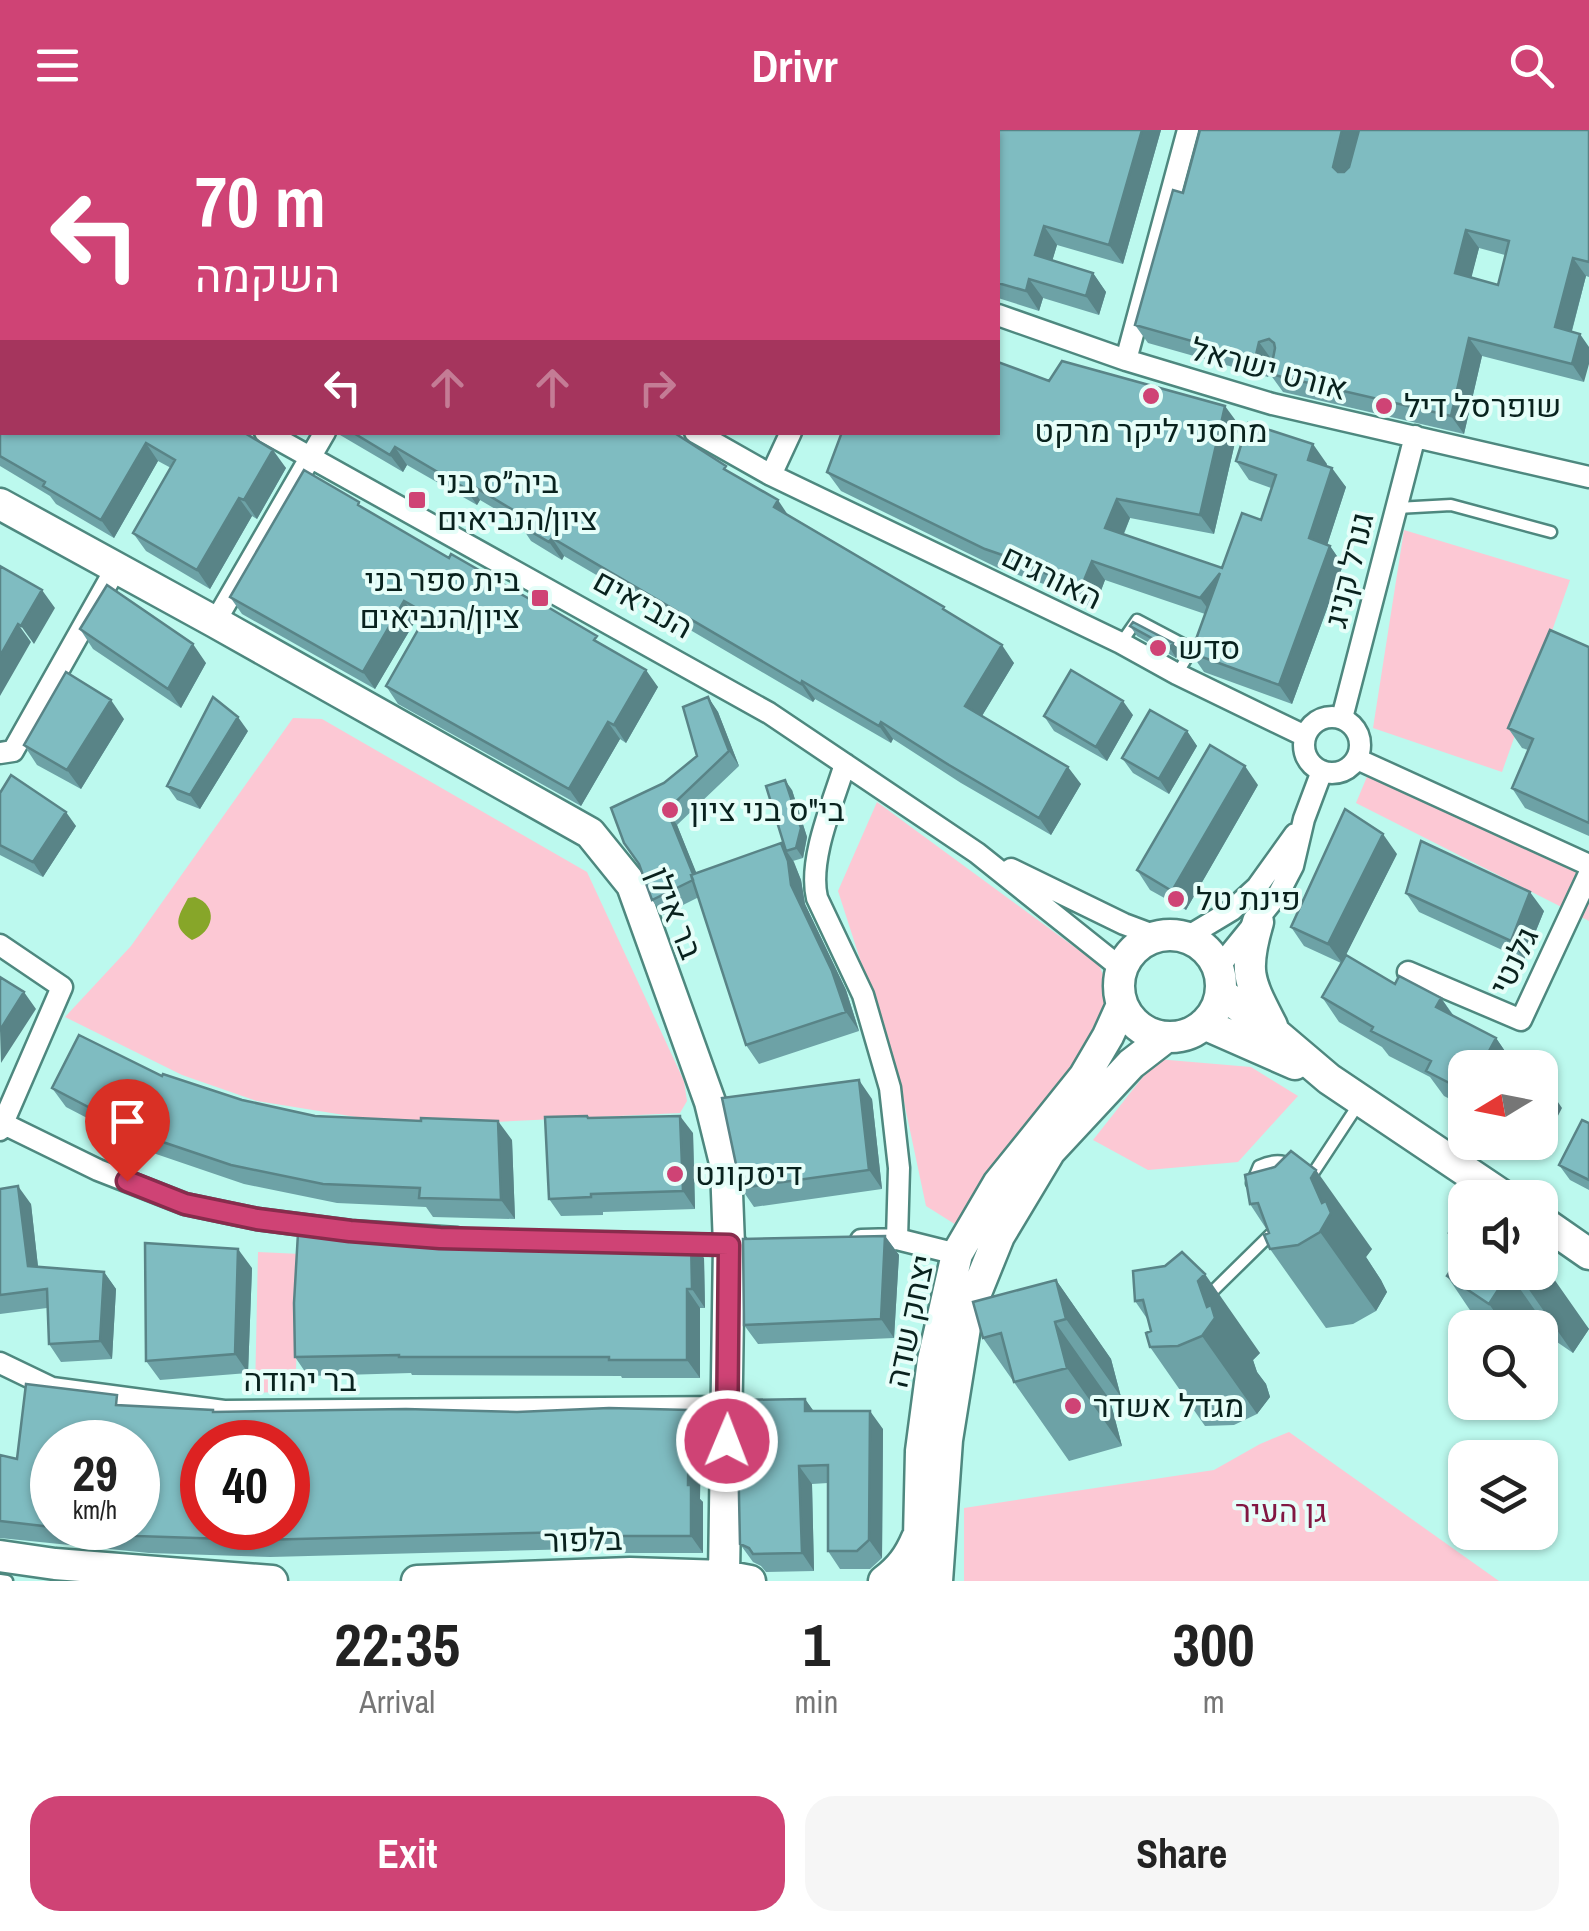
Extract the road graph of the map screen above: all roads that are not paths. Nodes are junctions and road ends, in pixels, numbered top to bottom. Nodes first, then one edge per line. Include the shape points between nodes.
1 (1188, 130) edge
2 (1000, 316) edge
3 (1126, 360) junction
4 (270, 435) edge
5 (323, 435) edge
6 (700, 435) edge
7 (789, 435) edge
8 (1414, 436) junction
9 (310, 459) junction
10 (771, 475) junction
11 (1589, 477) edge
12 (0, 504) edge
13 (1396, 508) junction
14 (1550, 532) dead end
15 (116, 568) junction
16 (215, 622) junction
17 (1121, 642) junction
18 (1177, 674) junction
19 (1342, 718) junction
20 (1306, 736) junction
21 (0, 752) edge
22 (1357, 758) junction
23 (845, 764) junction
24 (1322, 771) junction
25 (1304, 819) junction
26 (977, 854) junction
27 (1589, 864) edge
28 (1589, 874) edge
29 (1258, 922) junction
30 (1172, 936) junction
31 (0, 944) edge
32 (1121, 968) junction
33 (1408, 972) dead end
34 (1219, 981) junction
35 (1122, 1004) junction
36 (1204, 1024) junction
37 (1276, 1034) junction
38 (1166, 1037) junction
39 (1329, 1079) junction
40 (1362, 1100) junction
41 (1, 1126) edge
42 (1298, 1170) edge
43 (1480, 1180) edge
44 (1302, 1190) edge
45 (1254, 1193) edge
46 (1282, 1221) edge
47 (1558, 1232) edge
48 (478, 1238) edge
49 (897, 1239) junction
50 (841, 1241) edge
51 (652, 1243) edge
52 (766, 1244) edge
53 (729, 1245) junction
54 (957, 1254) junction
55 (1589, 1254) edge
56 (1213, 1291) dead end
57 (0, 1363) edge
58 (728, 1407) junction
59 (918, 1536) junction
60 (0, 1556) edge
61 (737, 1579) edge
62 (258, 1581) edge
63 (272, 1581) edge
64 (417, 1581) edge
65 (884, 1581) edge
66 (918, 1581) edge
67 (937, 1581) edge

1 - 3 street
2 - 3 street, אורט ישראל
3 - 8 street, אורט ישראל
4 - 9 street, הנביאים
5 - 9 street
6 - 10 street, האורגים
7 - 10 street
8 - 11 street, אורט ישראל
8 - 13 street, גנרל קניג
9 - 16 street
9 - 23 street, הנביאים via 769,714
10 - 17 street, האורגים
12 - 15 street, בר אילן
13 - 14 lane via 1451,505
13 - 19 street, גנרל קניג
15 - 16 street, בר אילן
15 - 21 street via 14,751
16 - 53 street, בר אילן via 590,833 632,885 710,1102 726,1167
17 - 18 street, האורגים
17 - 18 lane via 1137,620 1192,649
18 - 20 street, האורגים
19 - 20 street via 1320,719
19 - 22 street via 1359,735
20 - 24 street via 1307,757
22 - 24 street via 1346,770
22 - 27 street
23 - 26 street, הנביאים
23 - 49 street via 814,883 863,995 890,1088 899,1168
24 - 25 street
25 - 29 street via 1292,866
25 - 30 street via 1256,888 1232,910
26 - 30 street, הנביאים via 1124,924
26 - 32 street, הנביאים
28 - 33 street, גלנטי via 1521,1020
29 - 34 street
29 - 37 street via 1249,951 1250,983
30 - 32 street via 1142,942
30 - 34 street via 1200,944
31 - 41 street via 62,987
32 - 35 street
34 - 36 street via 1215,1010
34 - 37 street
35 - 38 street via 1140,1028
35 - 54 street, יצחק שדה via 1084,1077 998,1184
36 - 38 street
36 - 39 street
37 - 39 street
38 - 67 street, יצחק שדה via 1100,1094 1050,1151 999,1236 967,1315 947,1440
39 - 40 street
40 - 43 street
40 - 44 lane
41 - 48 street via 185,1204 350,1231
42 - 45 lane via 1285,1161 1260,1166
46 - 56 lane
47 - 55 street
49 - 50 street
49 - 54 street
51 - 53 street
52 - 53 street
53 - 58 street, בר אילן
54 - 59 street, יצחק שדה via 932,1360
57 - 58 street, בר יהודה via 52,1388 224,1411
58 - 61 street, בר אילן
59 - 65 street
59 - 66 street, יצחק שדה
60 - 62 street
61 - 64 street, בלפור via 630,1573
62 - 63 street

